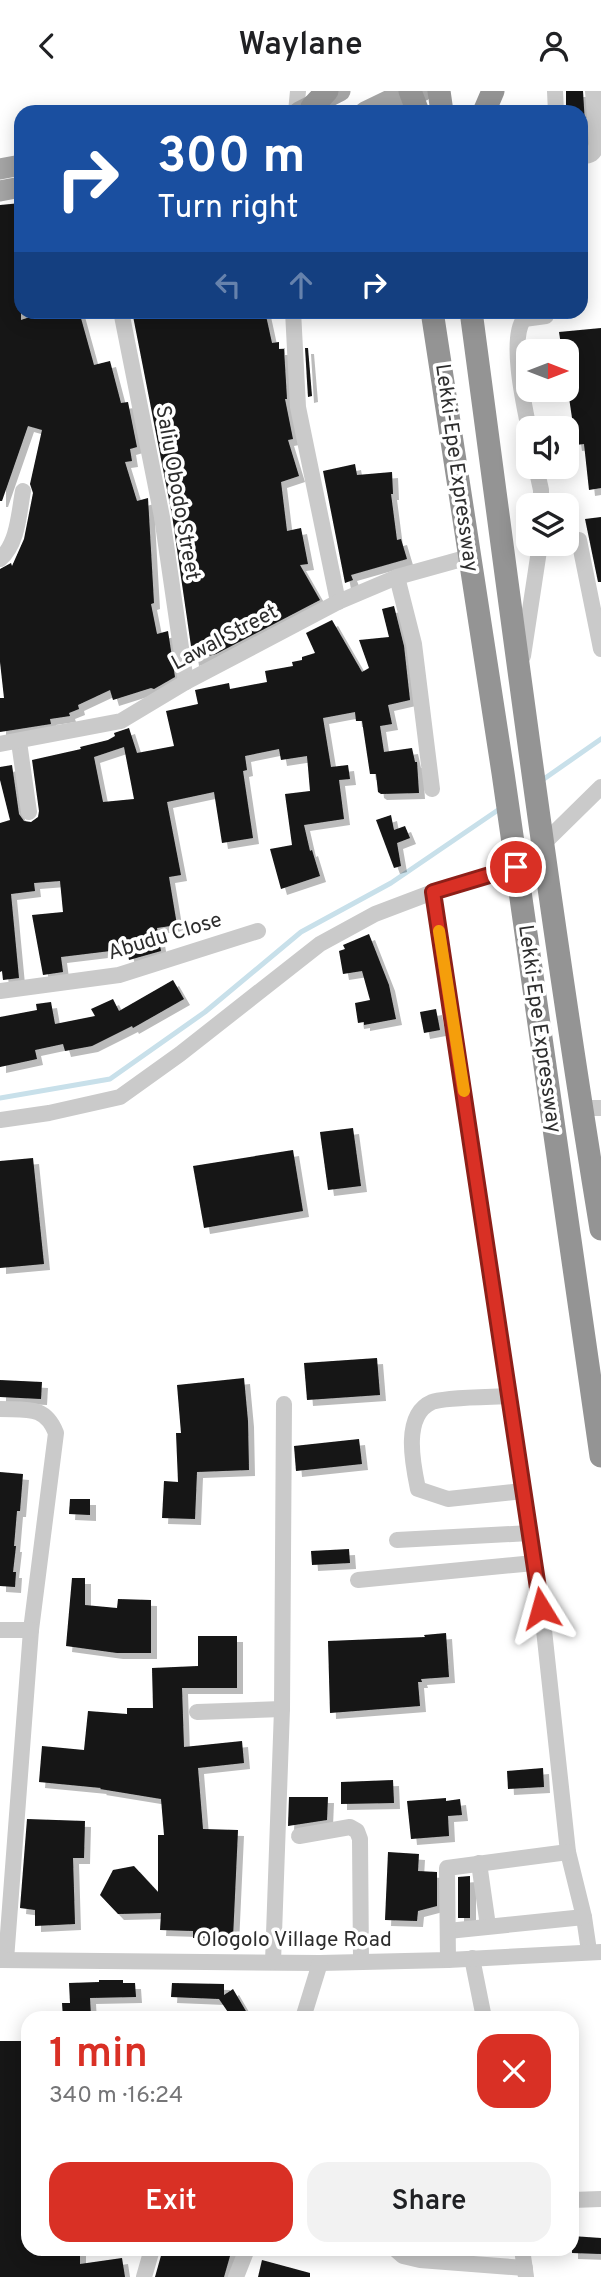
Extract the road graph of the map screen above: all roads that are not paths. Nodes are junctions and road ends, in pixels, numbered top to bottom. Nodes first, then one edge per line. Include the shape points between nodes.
1 (340, 91) edge
2 (593, 91) edge
3 (408, 98) edge
4 (306, 103) edge
5 (386, 105) edge
6 (588, 156) edge
7 (123, 319) edge
8 (293, 319) edge
9 (433, 319) edge
10 (458, 319) edge
11 (472, 319) edge
12 (524, 319) edge
13 (525, 416) edge
14 (23, 491) dead end
15 (579, 540) edge
16 (538, 556) edge
17 (469, 557) junction
18 (0, 559) edge
19 (397, 577) junction
20 (338, 602) junction
21 (511, 615) junction
22 (601, 649) edge
23 (520, 678) junction
24 (186, 682) junction
25 (19, 742) junction
26 (0, 744) edge
27 (601, 787) edge
28 (432, 789) dead end
29 (594, 803) edge
30 (29, 812) dead end
31 (542, 832) junction
32 (516, 867) junction
33 (433, 892) junction
34 (258, 931) dead end
35 (0, 991) edge
36 (588, 1106) edge
37 (0, 1120) edge
38 (601, 1153) edge
39 (601, 1229) edge
40 (509, 1396) junction
41 (284, 1404) dead end
42 (0, 1409) edge
43 (601, 1456) edge
44 (523, 1491) junction
45 (530, 1533) junction
46 (397, 1540) dead end
47 (534, 1563) junction
48 (359, 1580) dead end
49 (0, 1630) edge
50 (32, 1630) junction
51 (282, 1709) junction
52 (197, 1712) dead end
53 (299, 1836) dead end
54 (568, 1852) junction
55 (479, 1864) junction
56 (584, 1917) junction
57 (488, 1926) junction
58 (448, 1931) junction
59 (597, 1950) edge
60 (472, 1958) junction
61 (3, 1960) edge
62 (448, 1960) junction
63 (361, 1961) junction
64 (273, 1962) junction
65 (320, 1963) junction
66 (305, 2011) edge
67 (483, 2011) edge
68 (601, 2199) edge
69 (579, 2200) edge
70 (150, 2256) edge
71 (244, 2256) edge
72 (403, 2256) edge
73 (525, 2272) edge
74 (144, 2277) edge
75 (236, 2277) edge

1 - 4 main road
2 - 6 street via 597,145
3 - 5 main road
7 - 24 street, Saliu Obodo Street via 162,517
8 - 20 street via 298,407
9 - 17 highway, Lekki-Epe Expressway
10 - 21 highway via 498,589
11 - 21 highway, Lekki-Epe Expressway
12 - 13 street via 518,335
14 - 18 street via 16,532
15 - 22 street
16 - 23 street
17 - 19 street, Lawal Street
17 - 32 highway, Lekki-Epe Expressway
19 - 20 street, Lawal Street
19 - 28 street via 414,644
20 - 24 street, Lawal Street
21 - 23 highway, Lekki-Epe Expressway
23 - 31 highway, Lekki-Epe Expressway
24 - 25 street, Lawal Street via 121,721
25 - 26 street, Lawal Street
25 - 30 street
27 - 29 street
29 - 31 street
31 - 36 highway, Lekki-Epe Expressway
32 - 33 street
32 - 43 highway, Lekki-Epe Expressway
33 - 37 street via 375,914 306,952 120,1097
33 - 40 street
34 - 35 street, Abudu Close via 119,975
36 - 38 street
36 - 39 highway, Lekki-Epe Expressway
40 - 44 street
40 - 44 street via 431,1402 416,1416 410,1452 418,1489 448,1499
41 - 51 street
42 - 50 street via 39,1411 51,1420 56,1433
44 - 45 street
45 - 46 street
45 - 47 street
47 - 48 street
47 - 54 street
49 - 50 street
50 - 61 street
51 - 52 street
51 - 64 street
53 - 63 street via 350,1827 357,1831
54 - 55 street
54 - 56 street
55 - 57 street
55 - 58 street via 447,1868
56 - 57 street
56 - 59 street
57 - 58 street
58 - 62 street
59 - 60 street, Ologolo Village Road
60 - 62 street, Ologolo Village Road
60 - 67 street
61 - 64 street, Ologolo Village Road
62 - 63 street, Ologolo Village Road
63 - 65 street, Ologolo Village Road
64 - 65 street, Ologolo Village Road
65 - 66 street
68 - 69 street
70 - 74 street
71 - 75 street
72 - 73 street

